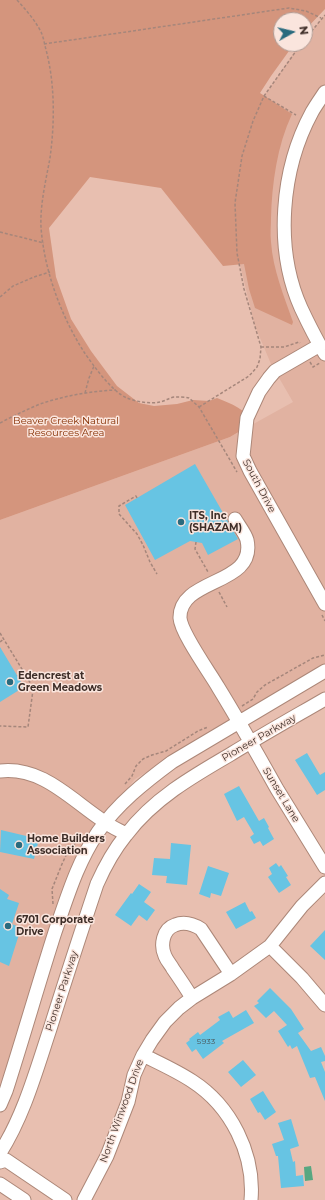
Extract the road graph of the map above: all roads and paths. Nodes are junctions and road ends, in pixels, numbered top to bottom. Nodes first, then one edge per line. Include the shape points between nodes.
1 (17, 0) edge
2 (325, 15) edge
3 (321, 18) junction
4 (313, 28) edge
5 (44, 44) junction
6 (295, 52) edge
7 (325, 92) edge
8 (264, 96) junction
9 (296, 115) dead end
10 (0, 232) edge
11 (44, 243) junction
12 (50, 272) junction
13 (0, 297) edge
14 (322, 349) edge
15 (94, 366) junction
16 (116, 390) junction
17 (85, 394) junction
18 (0, 423) edge
19 (137, 498) dead end
20 (235, 519) dead end
21 (157, 574) dead end
22 (325, 604) edge
23 (0, 633) edge
24 (4, 639) junction
25 (0, 642) edge
26 (325, 672) edge
27 (23, 673) junction
28 (17, 676) dead end
29 (325, 698) edge
30 (239, 722) junction
31 (0, 726) edge
32 (251, 742) junction
33 (0, 771) edge
34 (105, 823) junction
35 (126, 834) junction
36 (325, 867) edge
37 (325, 883) edge
38 (270, 946) junction
39 (231, 974) junction
40 (192, 998) junction
41 (325, 1005) edge
42 (143, 1055) junction
43 (0, 1105) edge
44 (0, 1152) edge
45 (0, 1162) edge
46 (0, 1184) edge
47 (24, 1200) edge
48 (65, 1200) edge
49 (84, 1200) edge
50 (250, 1200) edge

1 - 5 path via 30,14 41,32
2 - 3 path
3 - 4 path
3 - 5 path via 306,11 289,8
5 - 11 path via 49,60 52,88 52,138 42,203 41,226
6 - 8 path
7 - 14 street, South Drive via 312,112 294,154 284,216 285,247 293,285 300,307
8 - 9 path
8 - 16 path via 242,156 235,203 237,253 244,289 261,347 257,367 249,376 199,407 190,398 174,397 162,402 148,403 127,398
10 - 11 path
11 - 12 path
12 - 13 path via 13,286
12 - 15 path via 52,284 69,326
14 - 22 street, South Drive via 275,371 269,378 259,392 247,418 243,456
15 - 16 path
15 - 17 path via 88,378
16 - 17 path
17 - 18 path via 39,404
19 - 21 path via 136,496 119,506 120,514 137,534
20 - 30 street, Sunset Lane via 246,539 246,560 240,568 193,593 181,610 180,620
23 - 24 path
24 - 25 path
24 - 27 path
26 - 30 street
27 - 28 path
27 - 31 path via 33,690 28,727
29 - 32 street, Pioneer Parkway
30 - 32 street, Sunset Lane
30 - 34 street via 157,773 127,799
32 - 35 street, Pioneer Parkway via 168,794
32 - 36 street, Sunset Lane
33 - 34 street via 19,771 47,780
34 - 35 street
34 - 43 street via 87,850 72,882
35 - 44 street, Pioneer Parkway via 108,860 96,884 22,1109
37 - 38 street, North Winwood Drive via 302,906
38 - 39 street, North Winwood Drive
38 - 41 street
39 - 40 street, North Winwood Drive
39 - 40 street via 201,929 188,923 172,926 166,932 162,946 165,956
40 - 42 street, North Winwood Drive via 166,1022
42 - 49 street, North Winwood Drive via 107,1156
42 - 50 street via 198,1085 234,1125 244,1148 251,1176
45 - 48 street via 6,1160
46 - 47 street

